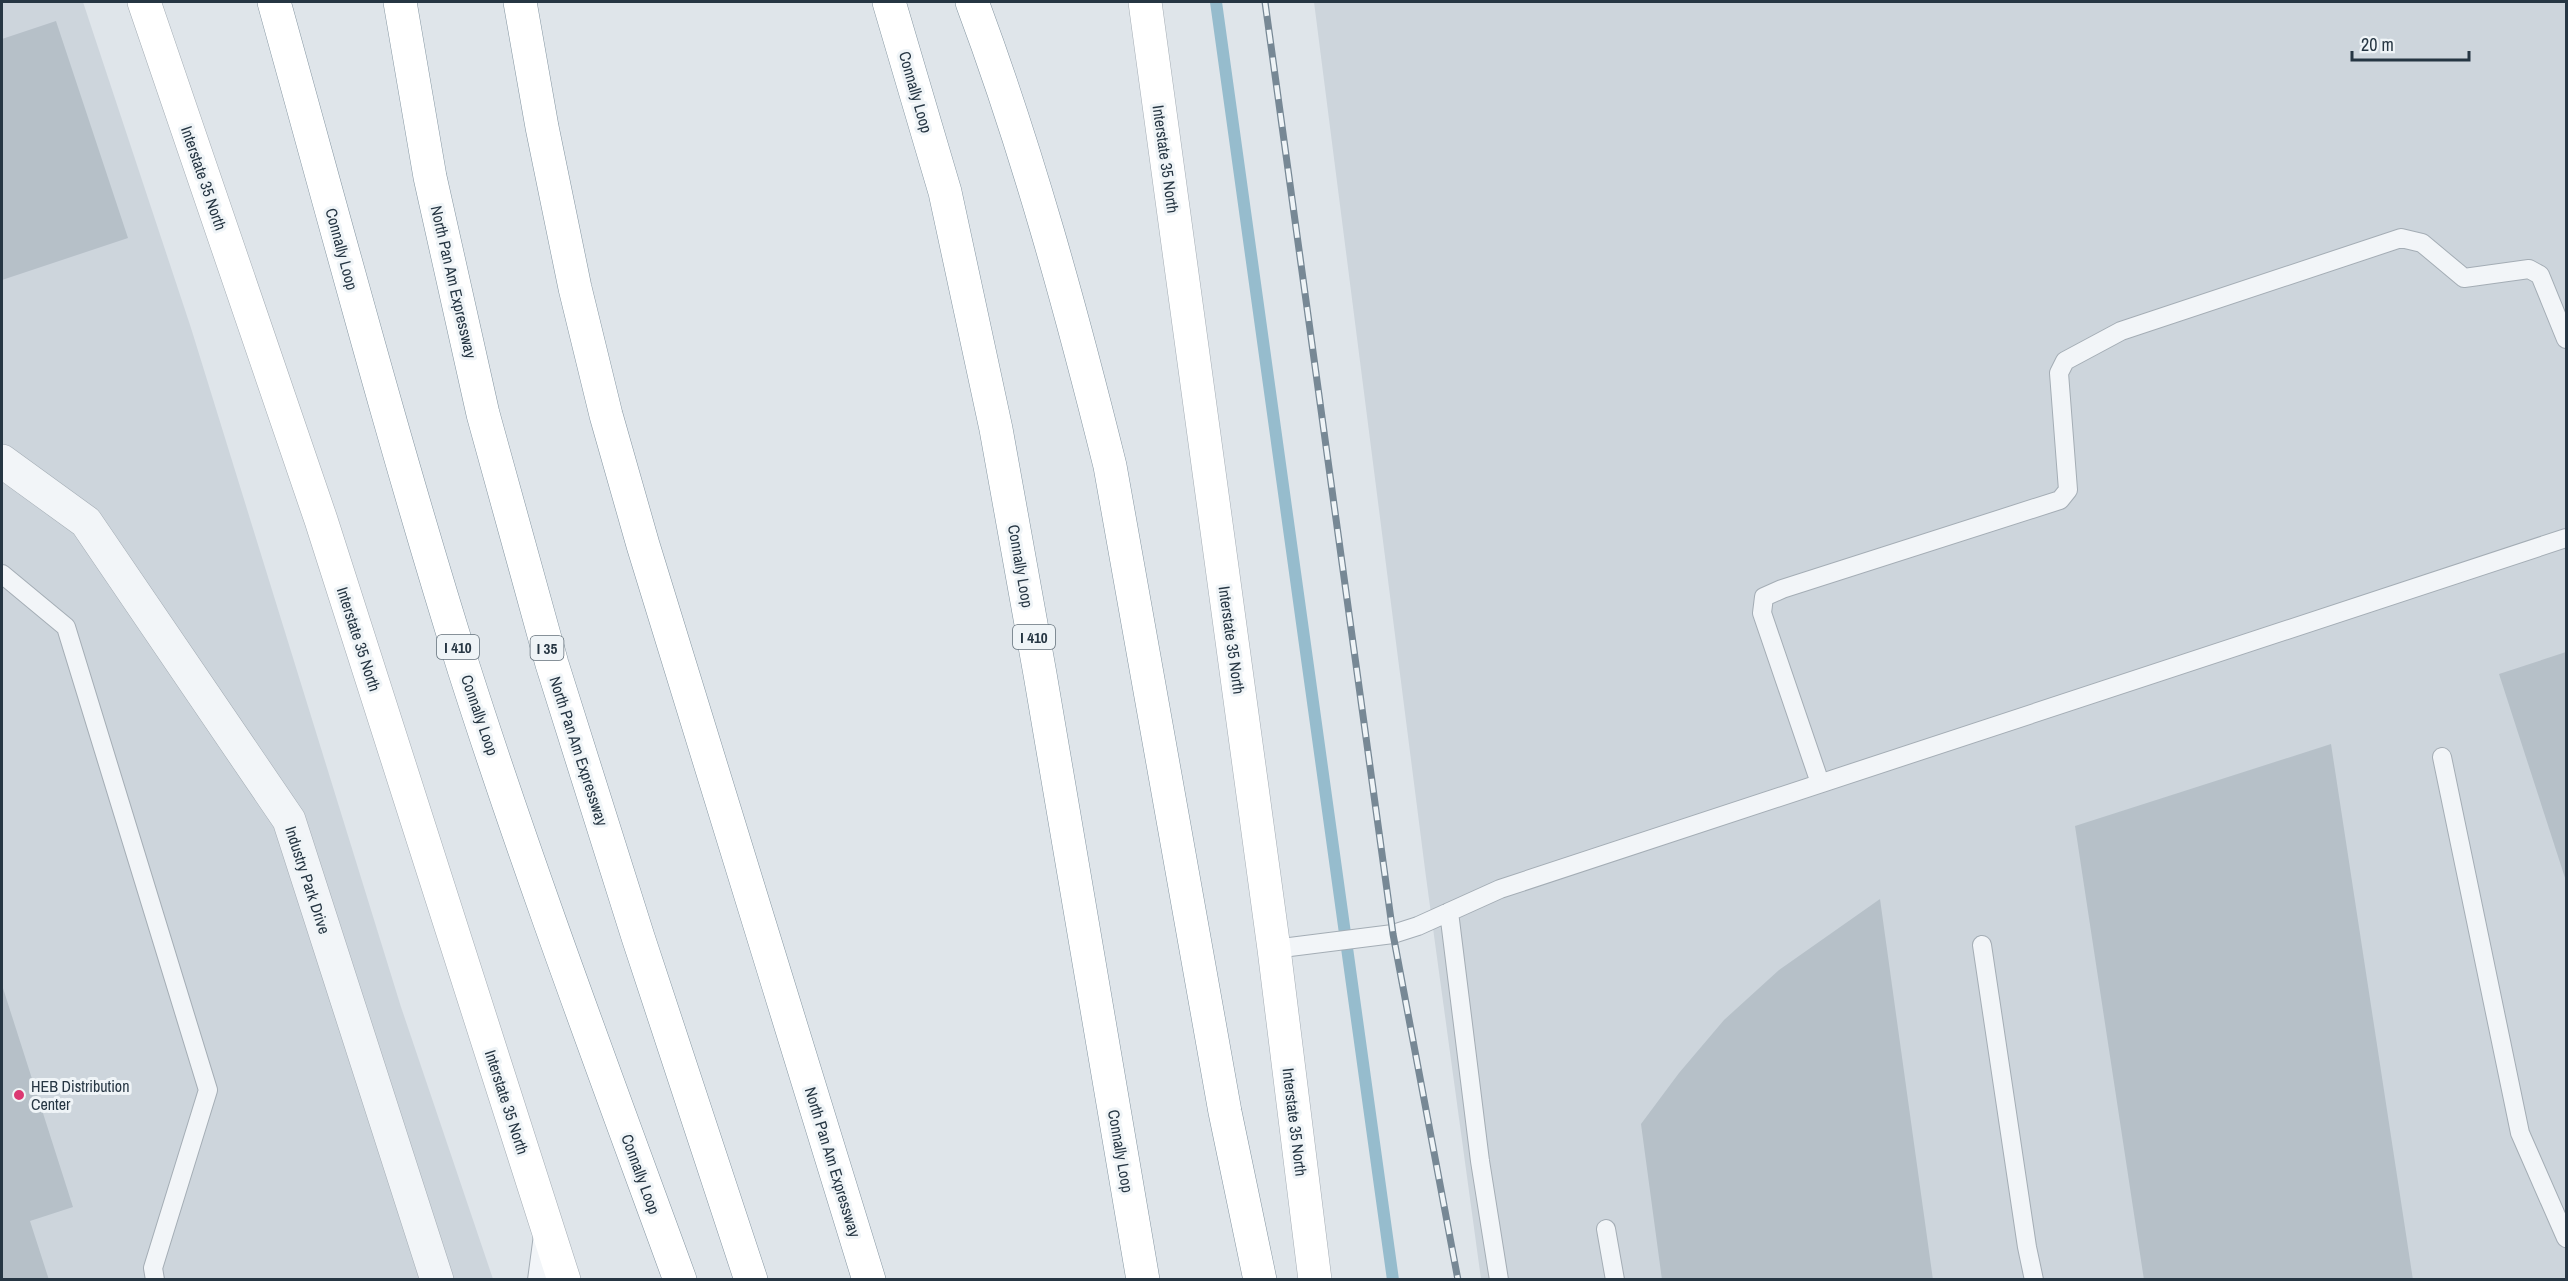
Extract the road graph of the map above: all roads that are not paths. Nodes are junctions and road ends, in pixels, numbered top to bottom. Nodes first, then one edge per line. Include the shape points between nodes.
1 (144, 2) edge
2 (274, 2) edge
3 (400, 2) edge
4 (519, 2) edge
5 (890, 2) edge
6 (972, 2) edge
7 (1145, 2) edge
8 (2566, 339) edge
9 (2, 461) edge
10 (2566, 538) edge
11 (2, 574) edge
12 (2442, 757) dead end
13 (1820, 783) junction
14 (1449, 912) junction
15 (1982, 945) dead end
16 (1274, 949) junction
17 (545, 1222) junction
18 (1606, 1229) dead end
19 (2566, 1238) edge
20 (155, 1280) edge
21 (437, 1280) edge
22 (537, 1280) edge
23 (564, 1280) edge
24 (680, 1280) edge
25 (751, 1280) edge
26 (869, 1280) edge
27 (1143, 1280) edge
28 (1260, 1280) edge
29 (1315, 1280) edge
30 (1499, 1280) edge
31 (1615, 1280) edge
32 (2034, 1280) edge

1 - 17 main road, Interstate 35 North via 321,520
2 - 24 main road, Connally Loop / I 410 via 380,386 465,670 557,945
3 - 25 main road, North Pan Am Expressway / I 35 via 430,177 483,414 552,664
4 - 26 main road, North Pan Am Expressway via 575,288 606,416
5 - 27 main road, Connally Loop / I 410 via 945,192 996,429
6 - 28 main road via 1035,191 1110,465 1225,1113
7 - 16 main road, Interstate 35 North
8 - 13 lane via 2540,275 2529,269 2464,278 2422,243 2401,238 2121,331 2064,361 2059,373 2068,490 2060,500 1764,597 1762,613
9 - 21 street, Industry Park Drive via 86,522 289,820
10 - 13 lane
11 - 20 lane via 66,627 208,1090 153,1268
12 - 19 lane via 2520,1133
13 - 14 lane via 1500,889
14 - 16 lane via 1392,934
14 - 30 lane
15 - 32 lane
16 - 29 main road, Interstate 35 North
17 - 22 lane
17 - 23 main road, Interstate 35 North
18 - 31 lane

